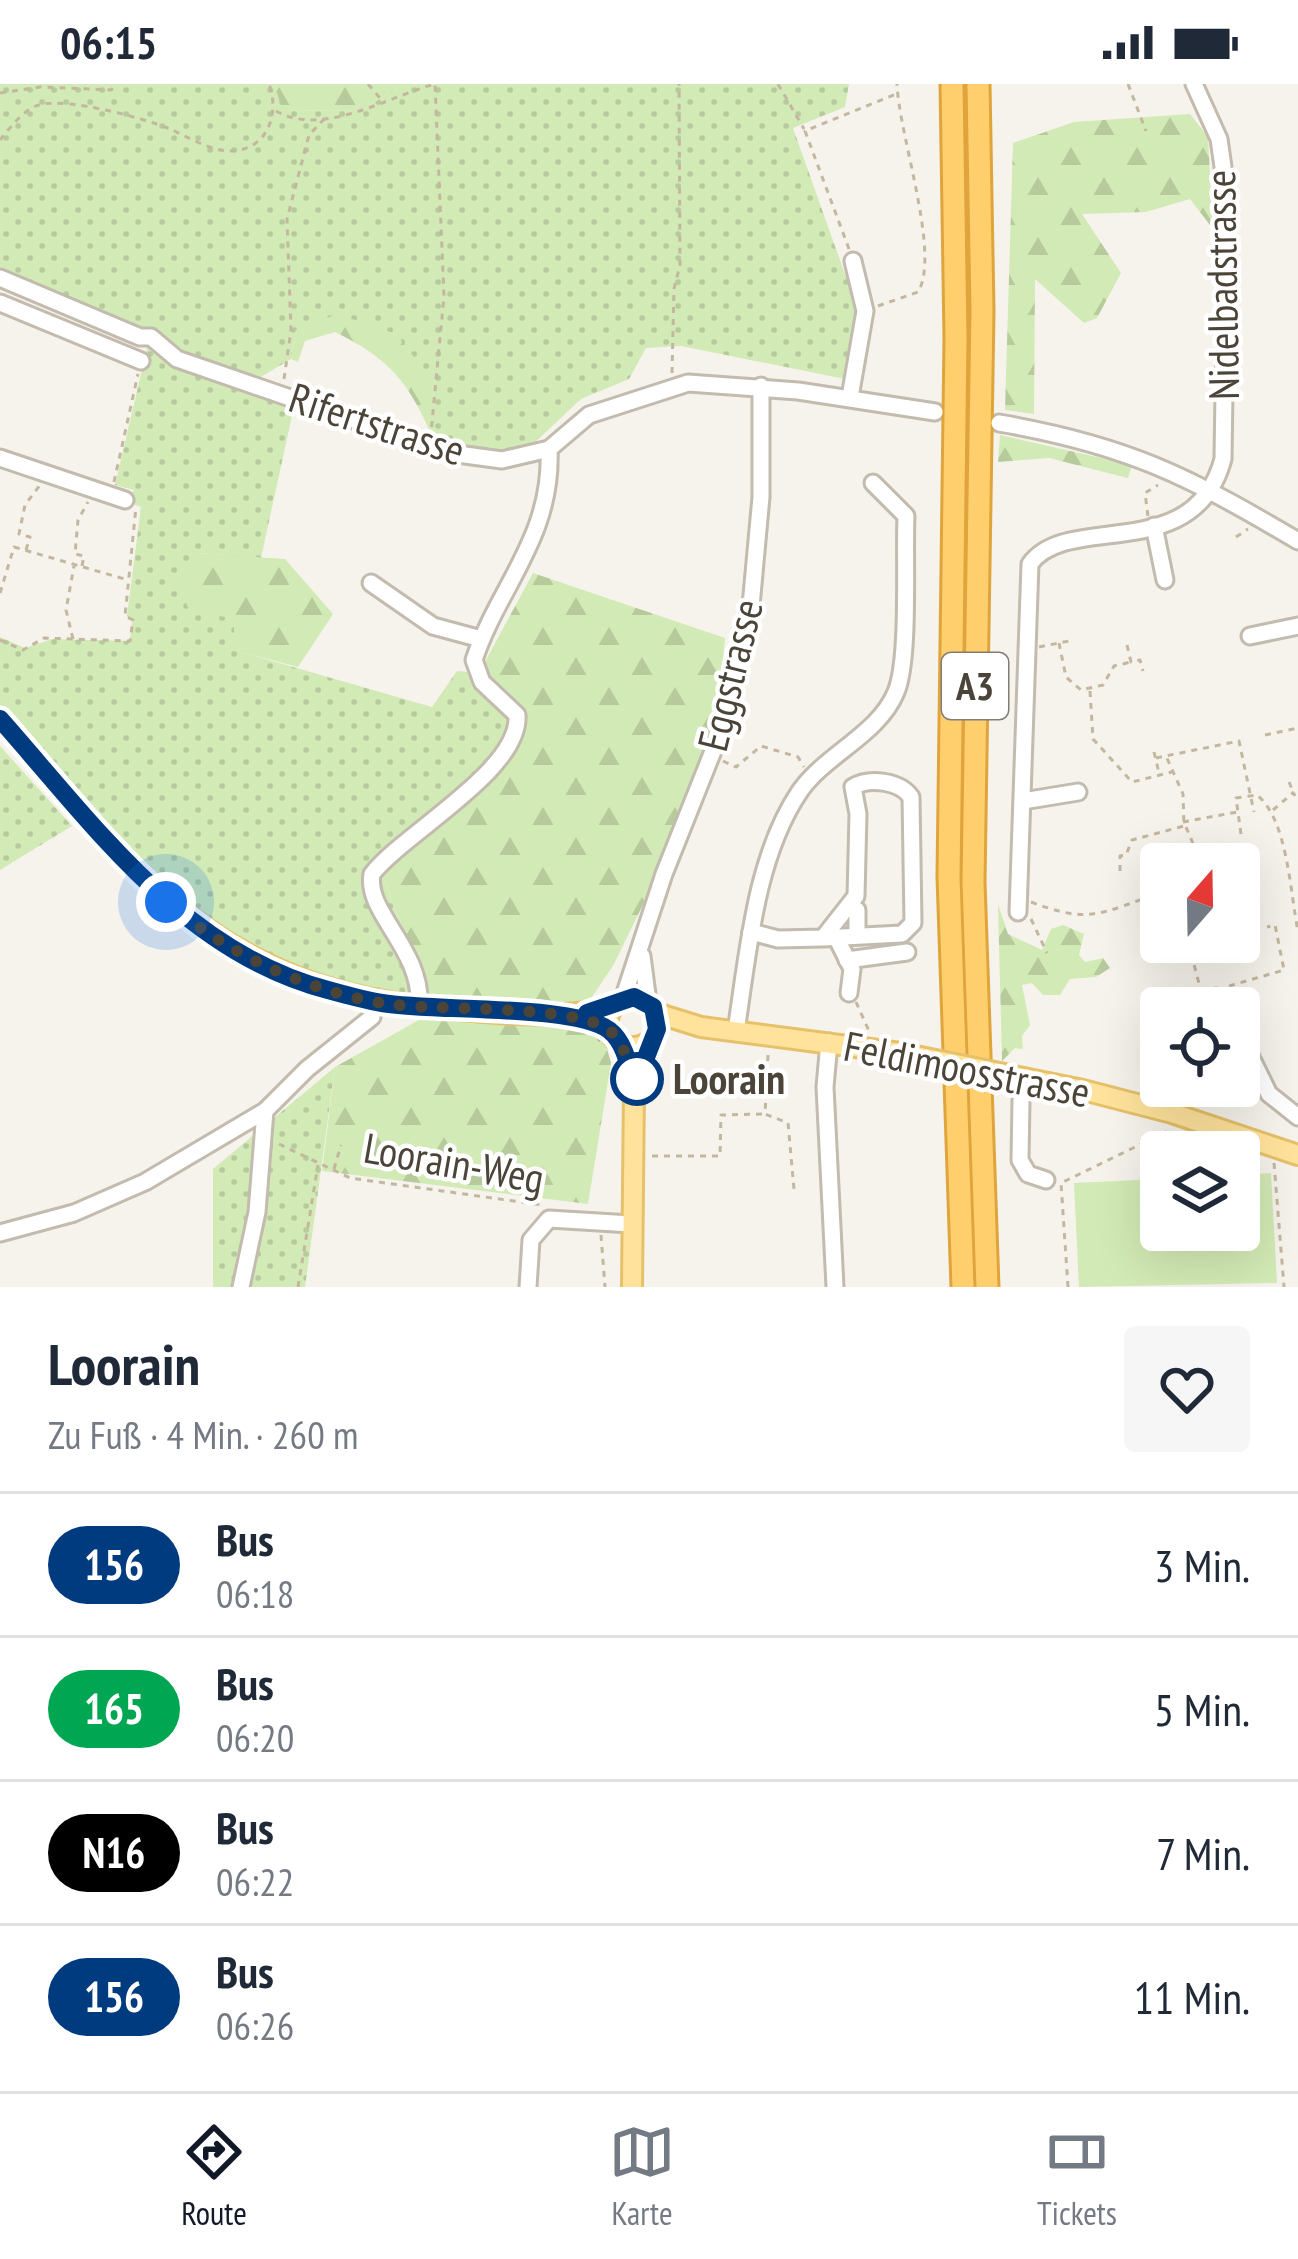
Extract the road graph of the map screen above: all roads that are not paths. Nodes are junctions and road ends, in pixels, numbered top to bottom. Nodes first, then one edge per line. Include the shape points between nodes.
1 (952, 84) edge
2 (978, 84) edge
3 (1194, 84) edge
4 (853, 261) road end
5 (0, 278) edge
6 (0, 303) edge
7 (79, 311) junction
8 (70, 332) junction
9 (139, 368) road end
10 (761, 386) junction
11 (850, 397) junction
12 (935, 412) dead end
13 (999, 423) dead end
14 (549, 449) junction
15 (0, 458) edge
16 (873, 483) dead end
17 (1209, 488) junction
18 (125, 500) dead end
19 (1152, 526) junction
20 (1298, 541) edge
21 (1165, 580) dead end
22 (371, 583) dead end
23 (1298, 626) edge
24 (1250, 636) dead end
25 (481, 639) junction
26 (0, 719) edge
27 (1078, 792) dead end
28 (1023, 802) junction
29 (1018, 904) road end
30 (857, 910) dead end
31 (752, 932) junction
32 (857, 936) junction
33 (829, 937) junction
34 (907, 952) dead end
35 (642, 953) junction
36 (847, 959) junction
37 (849, 993) road end
38 (618, 1003) junction
39 (419, 1007) junction
40 (652, 1007) junction
41 (372, 1017) dead end
42 (566, 1017) junction
43 (701, 1028) junction
44 (736, 1031) junction
45 (610, 1039) junction
46 (651, 1039) junction
47 (829, 1042) junction
48 (1260, 1074) edge
49 (634, 1088) junction
50 (1021, 1100) dead end
51 (266, 1111) junction
52 (1298, 1118) edge
53 (1298, 1154) edge
54 (1046, 1180) dead end
55 (631, 1223) junction
56 (0, 1233) edge
57 (241, 1287) edge
58 (528, 1287) edge
59 (632, 1287) edge
60 (835, 1287) edge
61 (963, 1287) edge
62 (987, 1287) edge

1 - 61 highway, A3 via 949,877
2 - 62 highway, A3 via 974,882
3 - 17 street, Nidelbadstrasse via 1219,140 1227,195 1223,459
4 - 11 street via 865,311
5 - 7 street, Rifertstrasse
6 - 8 street
7 - 8 street
7 - 14 street, Rifertstrasse via 152,337 177,359 429,446 502,460
8 - 9 street
10 - 11 street, Rifertstrasse
10 - 14 street, Rifertstrasse via 688,383 638,396 589,415
10 - 35 street, Eggstrasse via 751,606 712,756
11 - 12 street, Rifertstrasse
13 - 17 street via 1099,444
14 - 25 street via 528,554
15 - 18 street
16 - 31 street via 906,516 900,682 888,708 790,807
17 - 19 street via 1183,518
17 - 20 street
19 - 21 street
19 - 28 street via 1037,554 1026,579
22 - 25 street via 433,626
23 - 24 street
25 - 39 street via 475,672 517,715 514,734 496,764 376,868 370,882 421,980
26 - 39 main road via 127,862 214,938 321,988
27 - 28 street
28 - 29 street
30 - 32 street
31 - 33 street
31 - 44 street
32 - 33 street
32 - 33 street via 902,934 913,923 911,797 897,784 853,788 856,896
33 - 36 street
34 - 36 street
35 - 38 street, Eggstrasse
35 - 40 street, Eggstrasse
36 - 37 street
38 - 40 main road, Feldimoosstrasse
38 - 42 main road, Feldimoosstrasse
38 - 45 main road
39 - 42 main road
40 - 43 main road, Feldimoosstrasse
40 - 46 main road
41 - 51 street
42 - 45 main road
43 - 44 main road, Feldimoosstrasse
43 - 46 main road, Feldimoosstrasse
44 - 47 main road, Feldimoosstrasse
45 - 46 main road, Feldimoosstrasse
45 - 49 main road
46 - 49 main road
47 - 53 main road, Feldimoosstrasse, bridge via 1083,1090
47 - 60 street
48 - 52 street
49 - 55 main road
50 - 54 street via 1019,1160
51 - 56 street via 145,1181 74,1213
51 - 57 street
55 - 58 street via 549,1219 537,1228
55 - 59 main road

